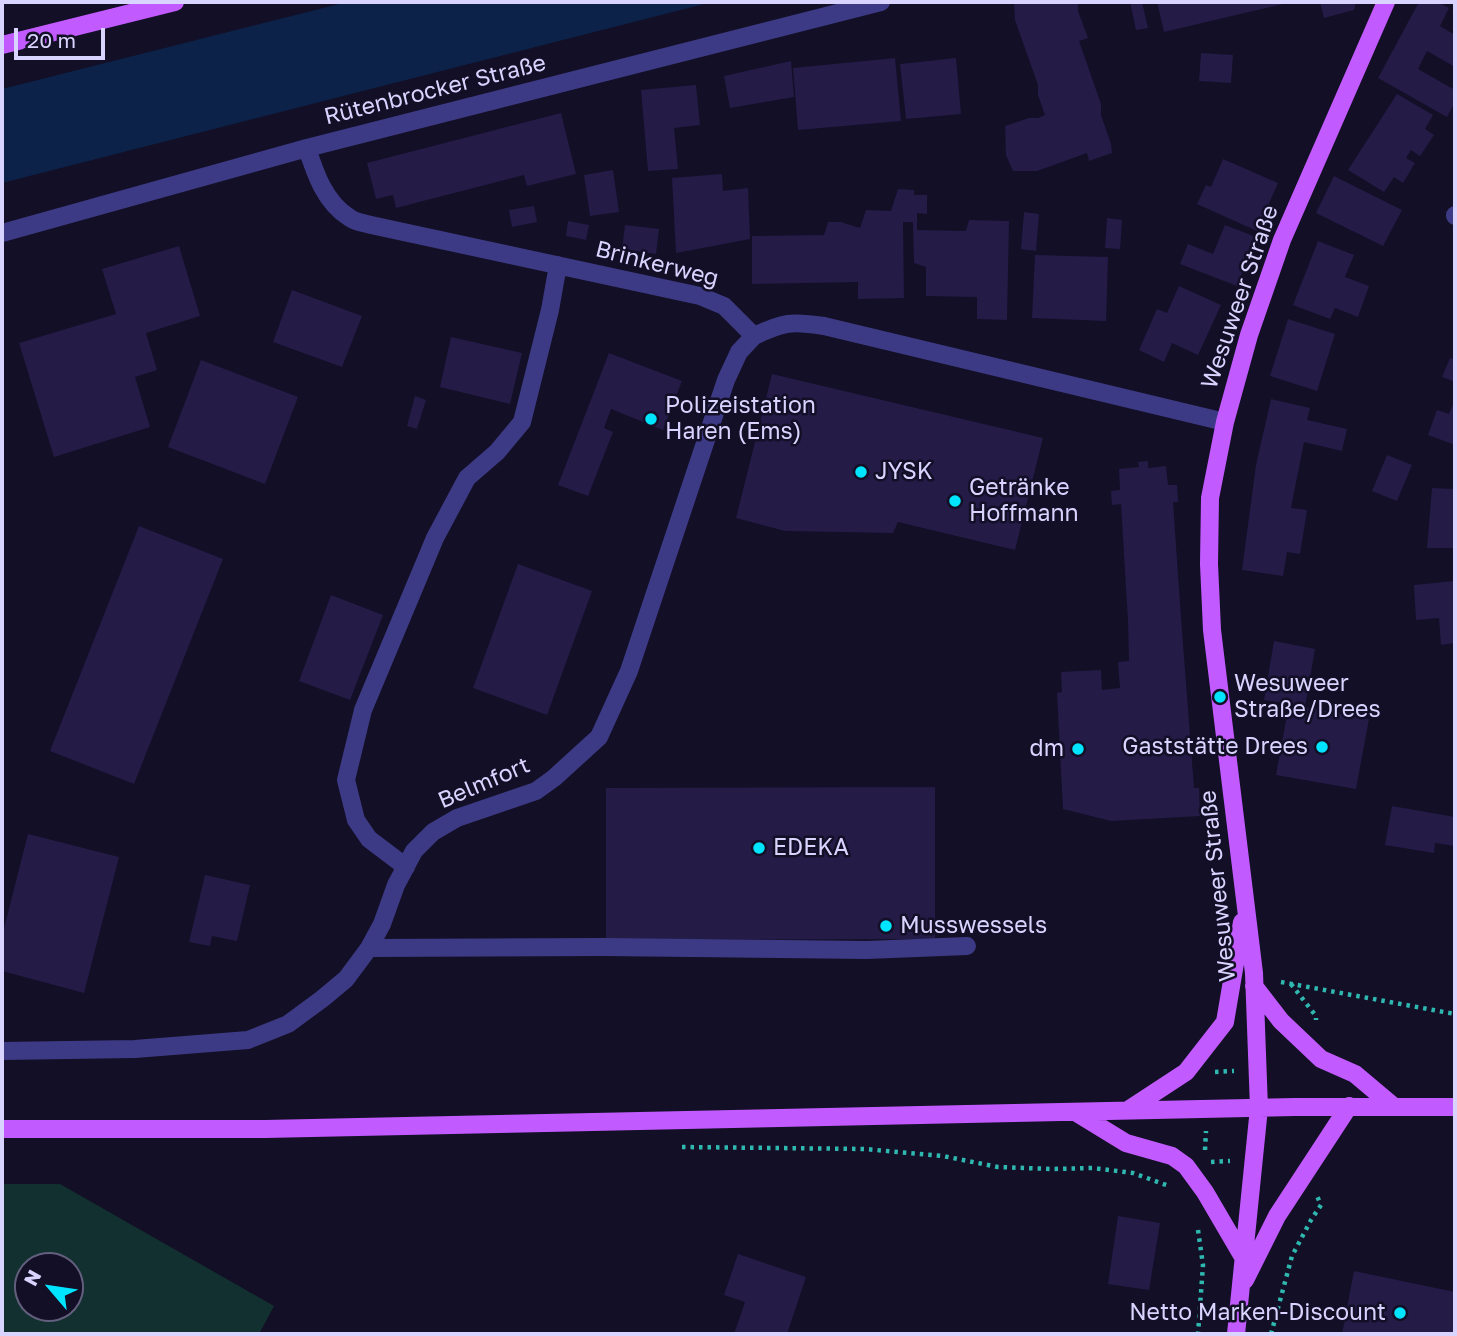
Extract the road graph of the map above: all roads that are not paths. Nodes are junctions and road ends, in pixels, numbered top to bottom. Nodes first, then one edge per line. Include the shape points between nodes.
1 (175, 2) edge
2 (881, 2) edge
3 (1386, 2) edge
4 (2, 46) edge
5 (307, 148) junction
6 (2, 233) edge
7 (558, 265) junction
8 (754, 336) junction
9 (1225, 422) junction
10 (406, 867) junction
11 (1245, 902) junction
12 (967, 946) dead end
13 (369, 948) junction
14 (1254, 979) junction
15 (2, 1051) edge
16 (1349, 1106) junction
17 (1393, 1107) junction
18 (1455, 1107) edge
19 (1259, 1108) junction
20 (1128, 1110) junction
21 (1077, 1113) junction
22 (2, 1129) edge
23 (1243, 1257) junction
24 (1240, 1289) junction
25 (1236, 1334) edge

1 - 4 main road
2 - 5 street, Rütenbrocker Straße
3 - 9 main road, Wesuweer Straße via 1282,240
5 - 6 street, Rütenbrocker Straße
5 - 7 street, Brinkerweg via 317,179 350,219
7 - 8 street, Brinkerweg via 700,296 724,306
7 - 10 street via 522,422 467,478 435,538 363,710 346,780 356,820 369,839
8 - 9 street via 796,322 824,326
8 - 10 street, Belmfort via 739,352 726,380 629,671 599,737 536,791 457,818 433,832
9 - 11 main road, Wesuweer Straße via 1210,498 1212,630
10 - 13 street, Belmfort
11 - 14 main road, Wesuweer Straße
11 - 20 main road via 1225,1023 1186,1072
12 - 13 street via 867,950
13 - 15 street, Belmfort via 346,979 314,1006 288,1024 248,1040 135,1049
14 - 17 main road via 1281,1021 1321,1059 1355,1074
14 - 19 main road, Wesuweer Straße
16 - 17 main road
16 - 19 main road
16 - 24 main road via 1277,1216
17 - 18 main road
19 - 20 main road
19 - 23 main road, Wesuweer Straße
20 - 21 main road
21 - 22 main road via 265,1129
21 - 23 main road via 1126,1143 1172,1156 1186,1166
23 - 24 main road, Wesuweer Straße
24 - 25 main road, Wesuweer Straße

